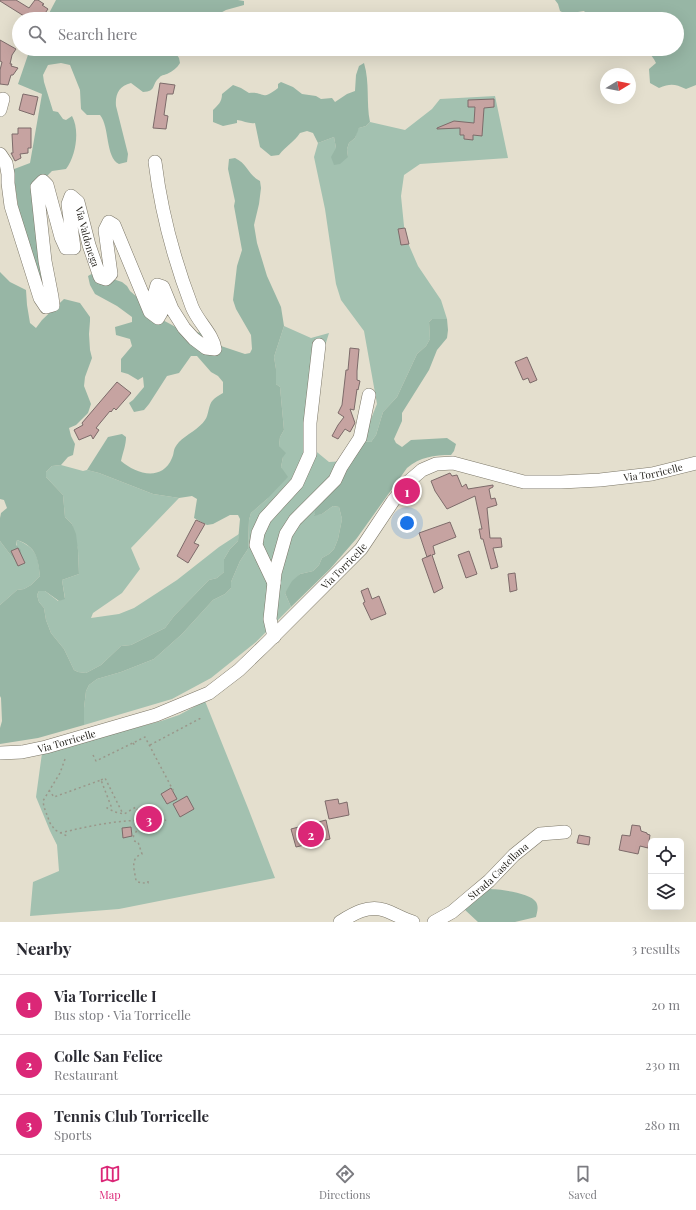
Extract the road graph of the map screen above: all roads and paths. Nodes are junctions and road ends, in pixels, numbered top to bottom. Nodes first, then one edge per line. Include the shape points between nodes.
1 (0, 154) edge
2 (155, 162) dead end
3 (319, 346) dead end
4 (369, 395) dead end
5 (696, 463) edge
6 (274, 584) junction
7 (274, 637) junction
8 (201, 718) dead end
9 (133, 743) junction
10 (150, 745) junction
11 (136, 747) dead end
12 (0, 754) edge
13 (93, 755) dead end
14 (65, 759) dead end
15 (101, 780) junction
16 (49, 790) junction
17 (174, 792) dead end
18 (124, 814) junction
19 (143, 820) junction
20 (166, 820) dead end
21 (565, 832) dead end
22 (60, 833) junction
23 (133, 836) dead end
24 (68, 838) dead end
25 (134, 841) dead end
26 (148, 881) dead end
27 (340, 922) edge
28 (413, 922) edge
29 (434, 922) edge

1 - 2 street, Via Valdonega via 6,163 11,206 40,298 46,307 52,305 52,297 45,261 37,187 43,181 47,185 66,248 74,248 68,204 71,196 78,202 100,277 106,279 110,274 105,230 109,222 114,225 150,312 158,318 161,313 155,292 157,285 163,286 172,309 184,328 206,348 216,349 193,309 182,277 164,216
3 - 6 street via 310,423 310,454 297,483 265,518 258,533 256,545
4 - 6 street via 360,438 335,480 295,520 286,534
5 - 7 street, Via Torricelle via 652,474 561,482 524,482 453,463 436,464 422,470 408,482 361,549
6 - 7 street via 270,619
7 - 12 street, Via Torricelle via 239,670 209,693 184,704 156,715 46,747
8 - 10 path
9 - 10 path via 145,737
9 - 11 path
9 - 13 path via 96,761
10 - 17 path
14 - 16 path
15 - 16 path via 54,797
15 - 18 path via 105,778
15 - 18 path via 111,806 107,808
16 - 22 path via 43,801 44,807 50,823
18 - 19 path via 136,808
19 - 20 path via 147,823
19 - 22 path via 96,824
19 - 23 path
21 - 29 street, Strada Castellana via 540,834 452,912
22 - 24 path
25 - 26 path via 140,845 142,854 134,860 136,881
27 - 28 street via 359,911 371,908

